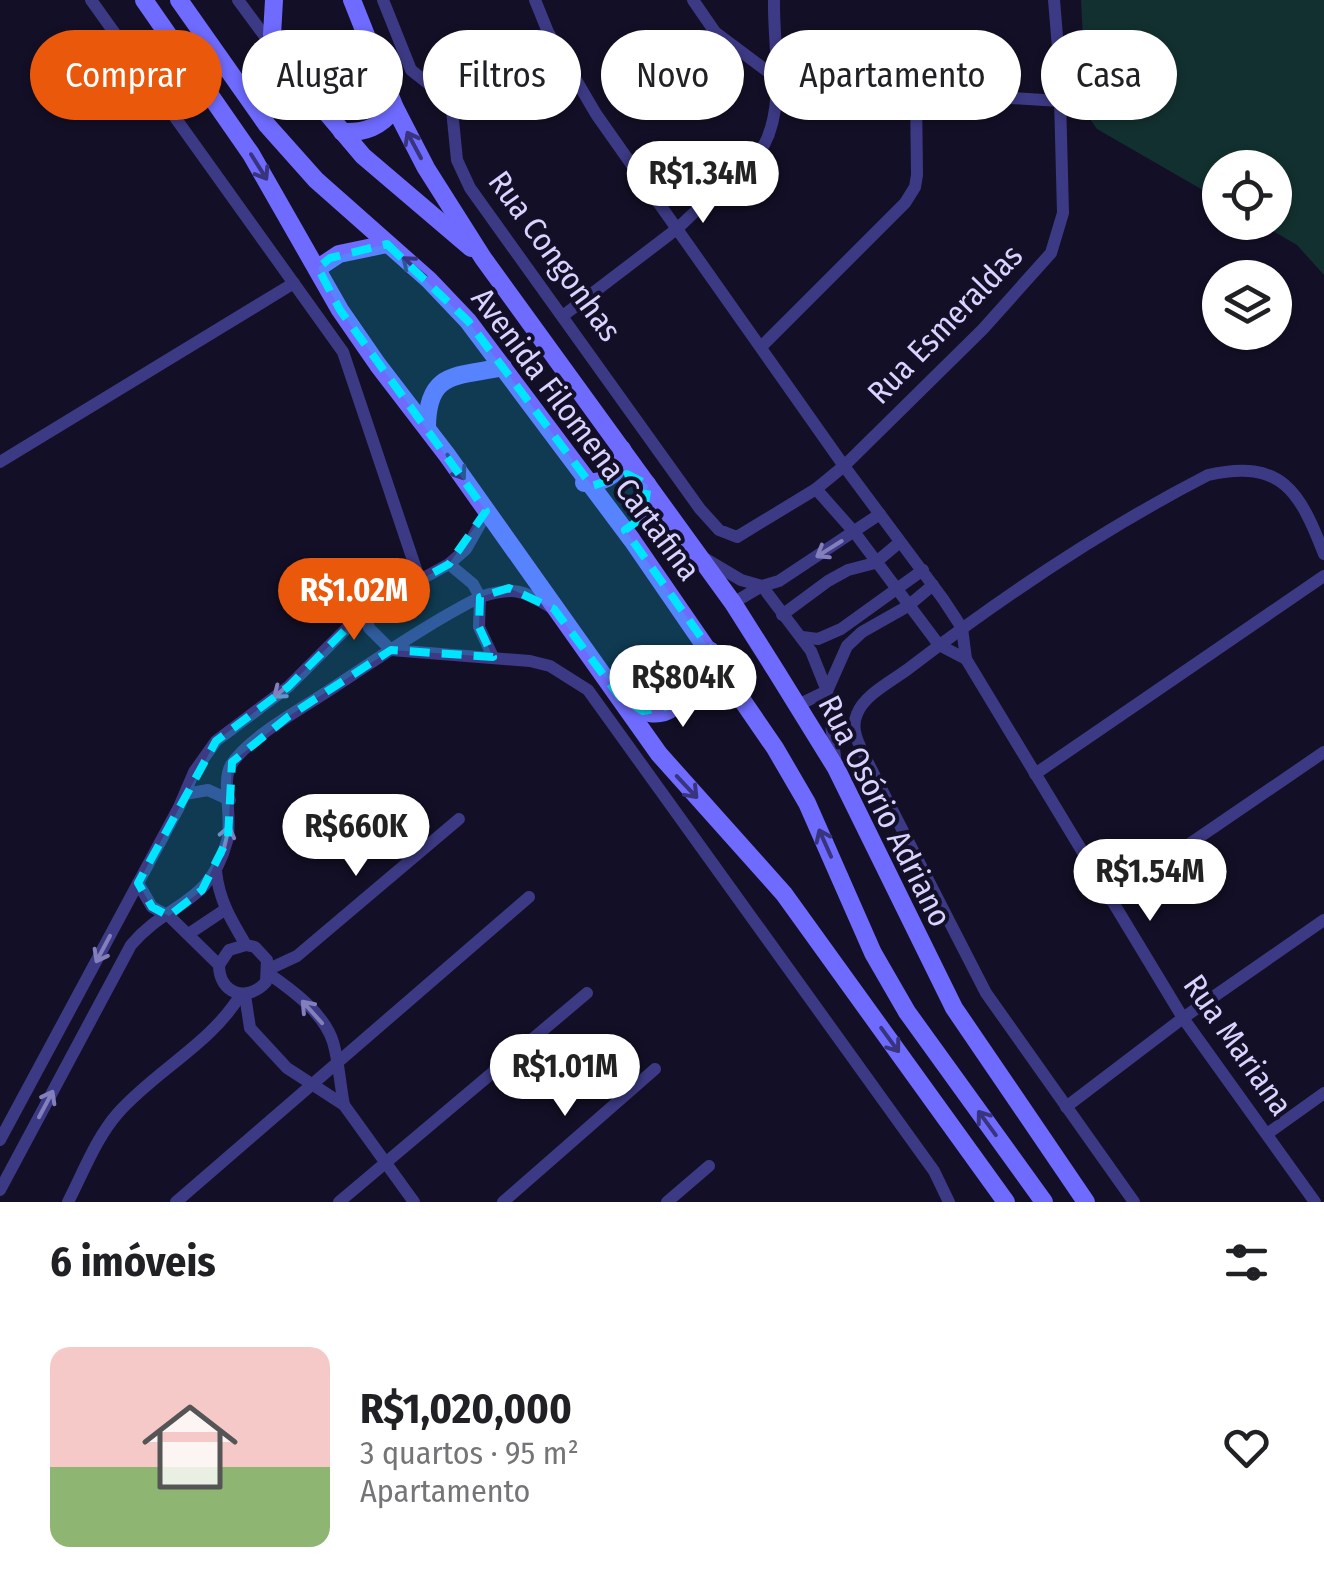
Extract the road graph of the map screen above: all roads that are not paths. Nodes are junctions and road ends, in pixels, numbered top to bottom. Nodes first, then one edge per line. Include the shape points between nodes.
1 (91, 0) edge
2 (144, 0) edge
3 (179, 0) edge
4 (238, 0) edge
5 (274, 0) edge
6 (352, 0) edge
7 (383, 0) edge
8 (535, 0) edge
9 (693, 0) edge
10 (774, 0) edge
11 (1054, 0) edge
12 (260, 30) edge
13 (272, 30) edge
14 (364, 30) edge
15 (774, 30) edge
16 (1056, 30) edge
17 (764, 69) edge
18 (332, 120) edge
19 (384, 120) edge
20 (400, 120) edge
21 (774, 120) edge
22 (917, 120) edge
23 (1060, 120) edge
24 (342, 132) junction
25 (678, 228) junction
26 (387, 244) junction
27 (483, 258) junction
28 (318, 268) junction
29 (294, 282) junction
30 (564, 315) junction
31 (762, 346) junction
32 (503, 367) junction
33 (426, 428) junction
34 (622, 449) junction
35 (0, 462) edge
36 (844, 466) junction
37 (582, 472) junction
38 (614, 475) junction
39 (648, 484) junction
40 (816, 489) junction
41 (487, 512) junction
42 (880, 514) junction
43 (643, 517) junction
44 (673, 522) junction
45 (720, 530) joint
46 (856, 533) junction
47 (632, 540) junction
48 (900, 542) junction
49 (696, 553) junction
50 (1324, 554) edge
51 (875, 563) junction
52 (449, 564) junction
53 (924, 570) junction
54 (1324, 576) edge
55 (419, 578) junction
56 (934, 585) junction
57 (762, 586) junction
58 (896, 590) junction
59 (480, 597) junction
60 (733, 604) junction
61 (908, 606) junction
62 (366, 610) junction
63 (554, 610) junction
64 (782, 615) junction
65 (962, 628) junction
66 (802, 638) junction
67 (939, 645) junction
68 (391, 650) junction
69 (710, 651) junction
70 (493, 658) junction
71 (966, 658) junction
72 (827, 691) junction
73 (620, 696) junction
74 (798, 705) junction
75 (1324, 752) edge
76 (836, 768) junction
77 (1036, 774) junction
78 (185, 794) junction
79 (230, 800) junction
80 (459, 819) dead end
81 (216, 870) junction
82 (138, 883) junction
83 (528, 897) dead end
84 (1109, 899) junction
85 (226, 910) junction
86 (170, 916) junction
87 (1324, 920) edge
88 (190, 933) junction
89 (246, 945) junction
90 (220, 965) junction
91 (269, 972) junction
92 (587, 993) dead end
93 (243, 994) junction
94 (1183, 1018) junction
95 (336, 1063) junction
96 (655, 1068) dead end
97 (310, 1084) junction
98 (1324, 1093) edge
99 (344, 1105) junction
100 (1066, 1107) junction
101 (1267, 1134) junction
102 (0, 1140) edge
103 (384, 1162) junction
104 (709, 1166) dead end
105 (0, 1190) edge
106 (68, 1202) edge
107 (176, 1202) edge
108 (338, 1202) edge
109 (414, 1202) edge
110 (502, 1202) edge
111 (668, 1202) edge
112 (949, 1202) edge
113 (1006, 1202) edge
114 (1044, 1202) edge
115 (1086, 1202) edge
116 (1134, 1202) edge
117 (1315, 1202) edge

1 - 29 street
2 -> 28 main road via 251,154
3 - 26 main road, Avenida Filomena Cartafina via 267,125
4 - 12 street
5 - 13 main road
6 - 14 main road, Rua Osório Adriano
7 - 30 street, Rua Congonhas via 411,70 452,110 457,160 470,188
8 - 25 street via 596,114
9 - 17 street via 715,32
10 - 15 street
11 - 16 street, Rua Esmeraldas
18 - 24 main road, Rua Osório Adriano
19 - 24 main road via 371,129
27 -> 20 main road, Rua Osório Adriano
21 - 25 street via 764,145
22 - 31 street via 914,188 905,203
23 - 36 street, Rua Esmeraldas via 1062,213 1050,253
24 - 27 main road, Rua Osório Adriano via 383,176
25 - 30 street
25 - 31 street
26 - 28 main road via 339,254
32 -> 26 main road, Avenida Filomena Cartafina via 455,307
27 - 34 main road, Rua Osório Adriano
28 - 33 main road via 368,352
29 - 35 street
29 - 55 street via 344,352
30 - 45 street, Rua Congonhas
31 - 36 street
32 - 33 main road via 440,383 429,398
32 - 37 main road, Avenida Filomena Cartafina
33 -> 41 main road
34 - 38 main road
34 - 39 main road, Rua Osório Adriano
36 - 40 street, Rua Esmeraldas
36 - 42 street
37 - 38 main road via 588,483
37 - 47 main road, Avenida Filomena Cartafina
38 - 39 main road
39 - 43 main road
39 - 44 main road, Rua Osório Adriano
40 - 45 street, Rua Esmeraldas via 747,533
40 - 46 street
41 - 52 street
41 - 63 main road
42 - 46 street
42 - 48 street
43 - 44 main road
43 - 47 main road via 630,528 626,537
44 - 49 main road, Rua Osório Adriano
46 - 51 street
46 -> 57 street
47 - 69 main road, Avenida Filomena Cartafina
48 - 51 street
48 - 53 street
49 - 57 street
49 - 60 main road, Rua Osório Adriano
50 - 65 street via 1296,493 1264,472 1228,470 1099,537
51 - 58 street
51 - 64 street via 828,581
52 - 55 street
52 - 59 street
53 - 56 street
53 - 58 street
54 - 77 street
55 - 62 street
56 - 61 street
56 - 65 street
57 - 60 street
57 - 64 street
58 - 61 street
58 - 66 street via 828,636
59 - 63 street via 509,588
59 - 68 street
59 - 70 street via 479,627
60 - 74 main road, Rua Osório Adriano
61 - 67 street
61 - 72 street via 847,646
62 - 68 street via 370,628
62 -> 78 street via 288,687 216,741
63 - 73 main road
64 - 66 street
65 - 67 street
65 - 71 street, Rua Mariana
66 - 72 street
67 - 71 street
67 - 100 street via 869,699 854,728 960,946
68 - 70 street
68 - 79 street via 232,762
69 - 73 main road via 691,691 672,709 643,711
114 -> 69 main road, Avenida Filomena Cartafina via 908,1012 807,803
70 - 112 street via 550,666 588,690 934,1170
71 - 77 street, Rua Mariana
72 - 74 street
72 - 76 street
73 -> 113 main road via 678,778 784,894
74 - 76 main road, Rua Osório Adriano
75 - 84 street
76 - 115 main road, Rua Osório Adriano via 954,1008
77 - 84 street, Rua Mariana
78 - 79 street via 208,790
78 - 82 street
81 -> 79 street via 228,838
80 - 91 street via 297,956
81 - 85 street
81 - 86 street
82 - 86 street via 146,900
82 -> 102 street
83 - 95 street
84 - 94 street, Rua Mariana
85 - 88 street
85 - 89 street
86 - 88 street
105 -> 86 street via 131,945
87 - 94 street
88 - 90 street
89 - 90 street via 229,950
89 - 91 street via 262,952
90 - 93 street via 226,988
91 - 93 street via 260,988
95 -> 91 street via 324,1024
92 - 103 street
93 - 97 street via 250,1028
93 - 106 street via 112,1121
94 - 100 street
94 - 101 street, Rua Mariana
95 - 97 street
95 - 99 street
96 - 110 street
97 - 99 street
97 - 107 street
98 - 101 street
99 - 103 street
100 - 116 street
101 - 117 street, Rua Mariana
103 - 108 street
103 - 109 street
104 - 111 street

